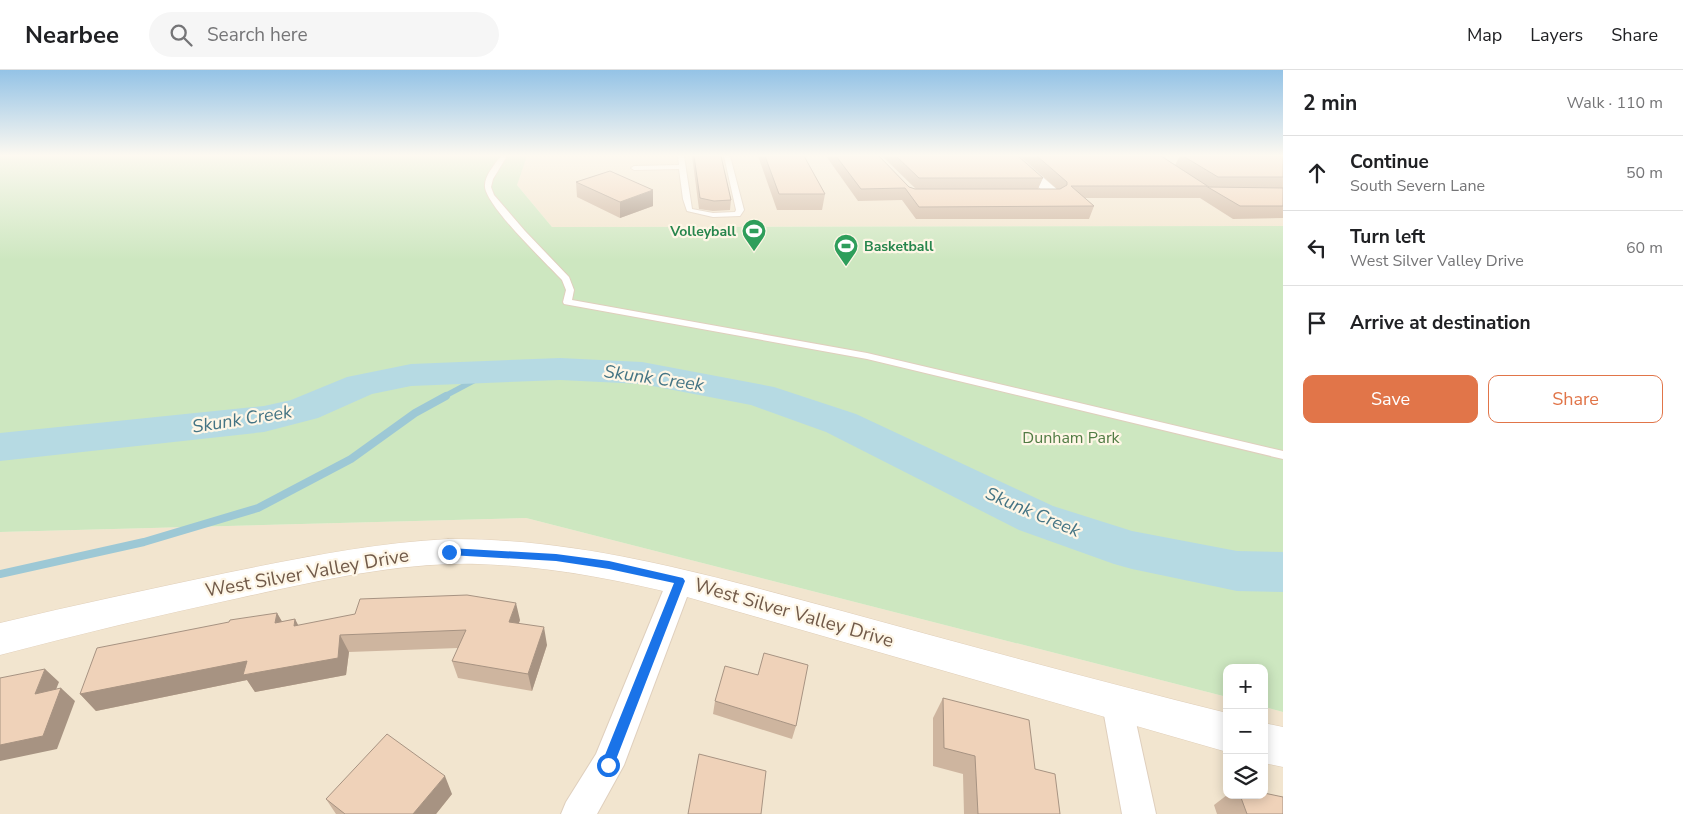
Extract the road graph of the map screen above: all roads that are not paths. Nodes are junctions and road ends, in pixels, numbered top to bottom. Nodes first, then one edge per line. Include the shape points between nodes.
1 (489, 191) edge
2 (685, 191) edge
3 (736, 191) edge
4 (1050, 191) edge
5 (1036, 195) edge
6 (1283, 455) edge
7 (680, 581) junction
8 (0, 639) edge
9 (1117, 704) junction
10 (1223, 732) edge
11 (1268, 743) edge
12 (1283, 748) edge
13 (578, 814) edge
14 (1140, 814) edge

1 - 6 lane via 504,212 566,279 570,290 568,302 867,356
2 - 3 lane via 689,210 702,215 737,214 740,210
4 - 5 street via 1055,195
7 - 8 street, West Silver Valley Drive via 556,557 458,552 403,554 137,605
7 - 9 street, West Silver Valley Drive
7 - 13 street via 608,765
9 - 10 street, West Silver Valley Drive
9 - 14 street
11 - 12 street

